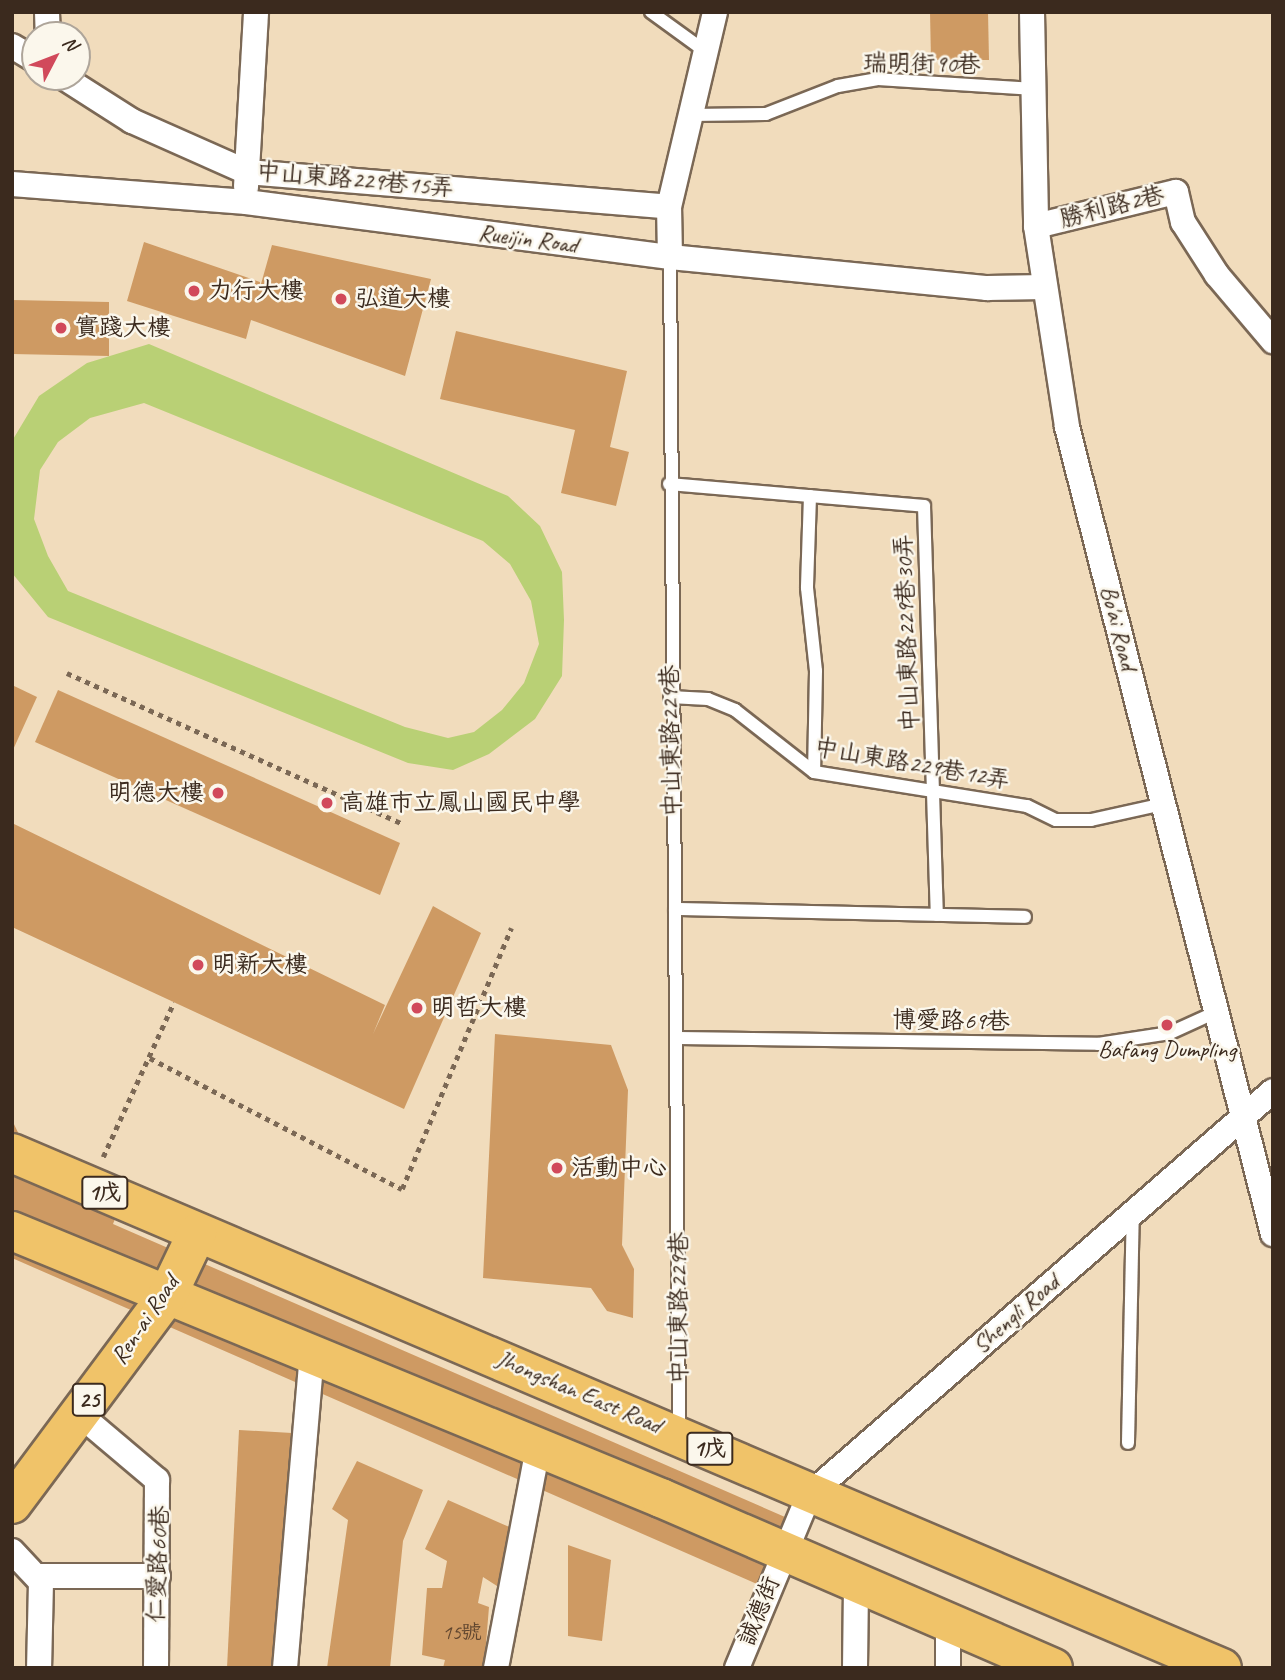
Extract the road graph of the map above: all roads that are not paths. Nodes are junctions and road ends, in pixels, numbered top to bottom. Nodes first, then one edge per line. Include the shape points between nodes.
1 (256, 12) edge
2 (651, 12) edge
3 (715, 12) edge
4 (1031, 12) edge
5 (706, 52) junction
6 (1032, 89) junction
7 (85, 91) edge
8 (691, 115) junction
9 (247, 172) junction
10 (12, 184) edge
11 (246, 202) junction
12 (669, 207) junction
13 (1036, 226) junction
14 (670, 257) junction
15 (1045, 287) junction
16 (1273, 341) edge
17 (669, 484) junction
18 (810, 496) junction
19 (670, 697) junction
20 (814, 772) junction
21 (933, 788) junction
22 (1163, 804) junction
23 (675, 909) junction
24 (937, 915) junction
25 (1025, 917) dead end
26 (1216, 1012) junction
27 (679, 1038) junction
28 (1273, 1091) edge
29 (1243, 1116) junction
30 (12, 1153) edge
31 (1133, 1213) junction
32 (12, 1231) edge
33 (197, 1233) junction
34 (1273, 1234) edge
35 (167, 1296) junction
36 (312, 1352) junction
37 (79, 1415) junction
38 (679, 1434) junction
39 (1128, 1443) dead end
40 (538, 1447) junction
41 (809, 1495) junction
42 (12, 1504) edge
43 (12, 1550) edge
44 (782, 1554) junction
45 (39, 1576) junction
46 (158, 1576) junction
47 (856, 1586) junction
48 (948, 1625) junction
49 (39, 1668) edge
50 (156, 1668) edge
51 (285, 1668) edge
52 (496, 1668) edge
53 (737, 1668) edge
54 (855, 1668) edge
55 (948, 1668) edge
56 (1053, 1668) edge
57 (1222, 1668) edge

1 - 9 street
2 - 5 lane
3 - 5 street, 中山東路229巷
4 - 6 street, Bo'ai Road
5 - 8 street, 中山東路229巷
6 - 8 lane, 瑞明街90巷 via 876,79 838,86 766,114
6 - 13 street, Bo'ai Road
7 - 9 street, 中山東路229巷15弄 via 132,121
8 - 12 street, 中山東路229巷
9 - 11 street
9 - 12 street, 中山東路229巷15弄
10 - 11 street, Rueijin Road
11 - 14 street, Rueijin Road
12 - 14 street, 中山東路229巷
13 - 15 street, Bo'ai Road
13 - 16 street, 勝利路2巷 via 1176,192 1189,232 1217,275
14 - 15 street, Rueijin Road via 987,288
14 - 17 lane, 中山東路229巷
15 - 22 street, Bo'ai Road via 1066,427
17 - 18 lane, 中山東路229巷30弄
17 - 19 lane, 中山東路229巷
18 - 20 lane via 807,588 816,671
18 - 21 lane, 中山東路229巷30弄 via 924,506
19 - 20 lane, 中山東路229巷12弄 via 708,699 735,709
19 - 23 lane, 中山東路229巷
20 - 21 lane, 中山東路229巷12弄
21 - 22 lane, 中山東路229巷12弄 via 1027,806 1056,820 1091,820
21 - 24 lane, 中山東路229巷30弄
22 - 26 street, Bo'ai Road
23 - 24 lane
23 - 27 lane, 中山東路229巷
24 - 25 lane
26 - 27 lane, 博愛路69巷 via 1170,1033 1098,1044
26 - 29 street, Bo'ai Road
27 - 38 lane, 中山東路229巷
28 - 29 street, Shengli Road
29 - 31 street, Shengli Road
29 - 34 street, Bo'ai Road
30 - 33 main road, Jhongshan East Road / 1戊
31 - 39 lane
31 - 41 street, Shengli Road
32 - 35 main road
33 - 35 main road, Ren-ai Road / 25
33 - 38 main road, Jhongshan East Road / 1戊
35 - 36 main road
35 - 37 main road, Ren-ai Road / 25
36 - 40 main road
36 - 51 street
37 - 42 main road, Ren-ai Road / 25
37 - 46 street, 仁愛路60巷 via 157,1480
38 - 41 main road, Jhongshan East Road / 1戊
40 - 44 main road
40 - 52 street
41 - 44 street, Shengli Road
41 - 57 main road, Jhongshan East Road / 1戊
43 - 45 street
44 - 47 main road
44 - 53 street, 誠德街
45 - 46 street
45 - 49 street
46 - 50 street, 仁愛路60巷
47 - 48 main road
47 - 54 street
48 - 55 street
48 - 56 main road

